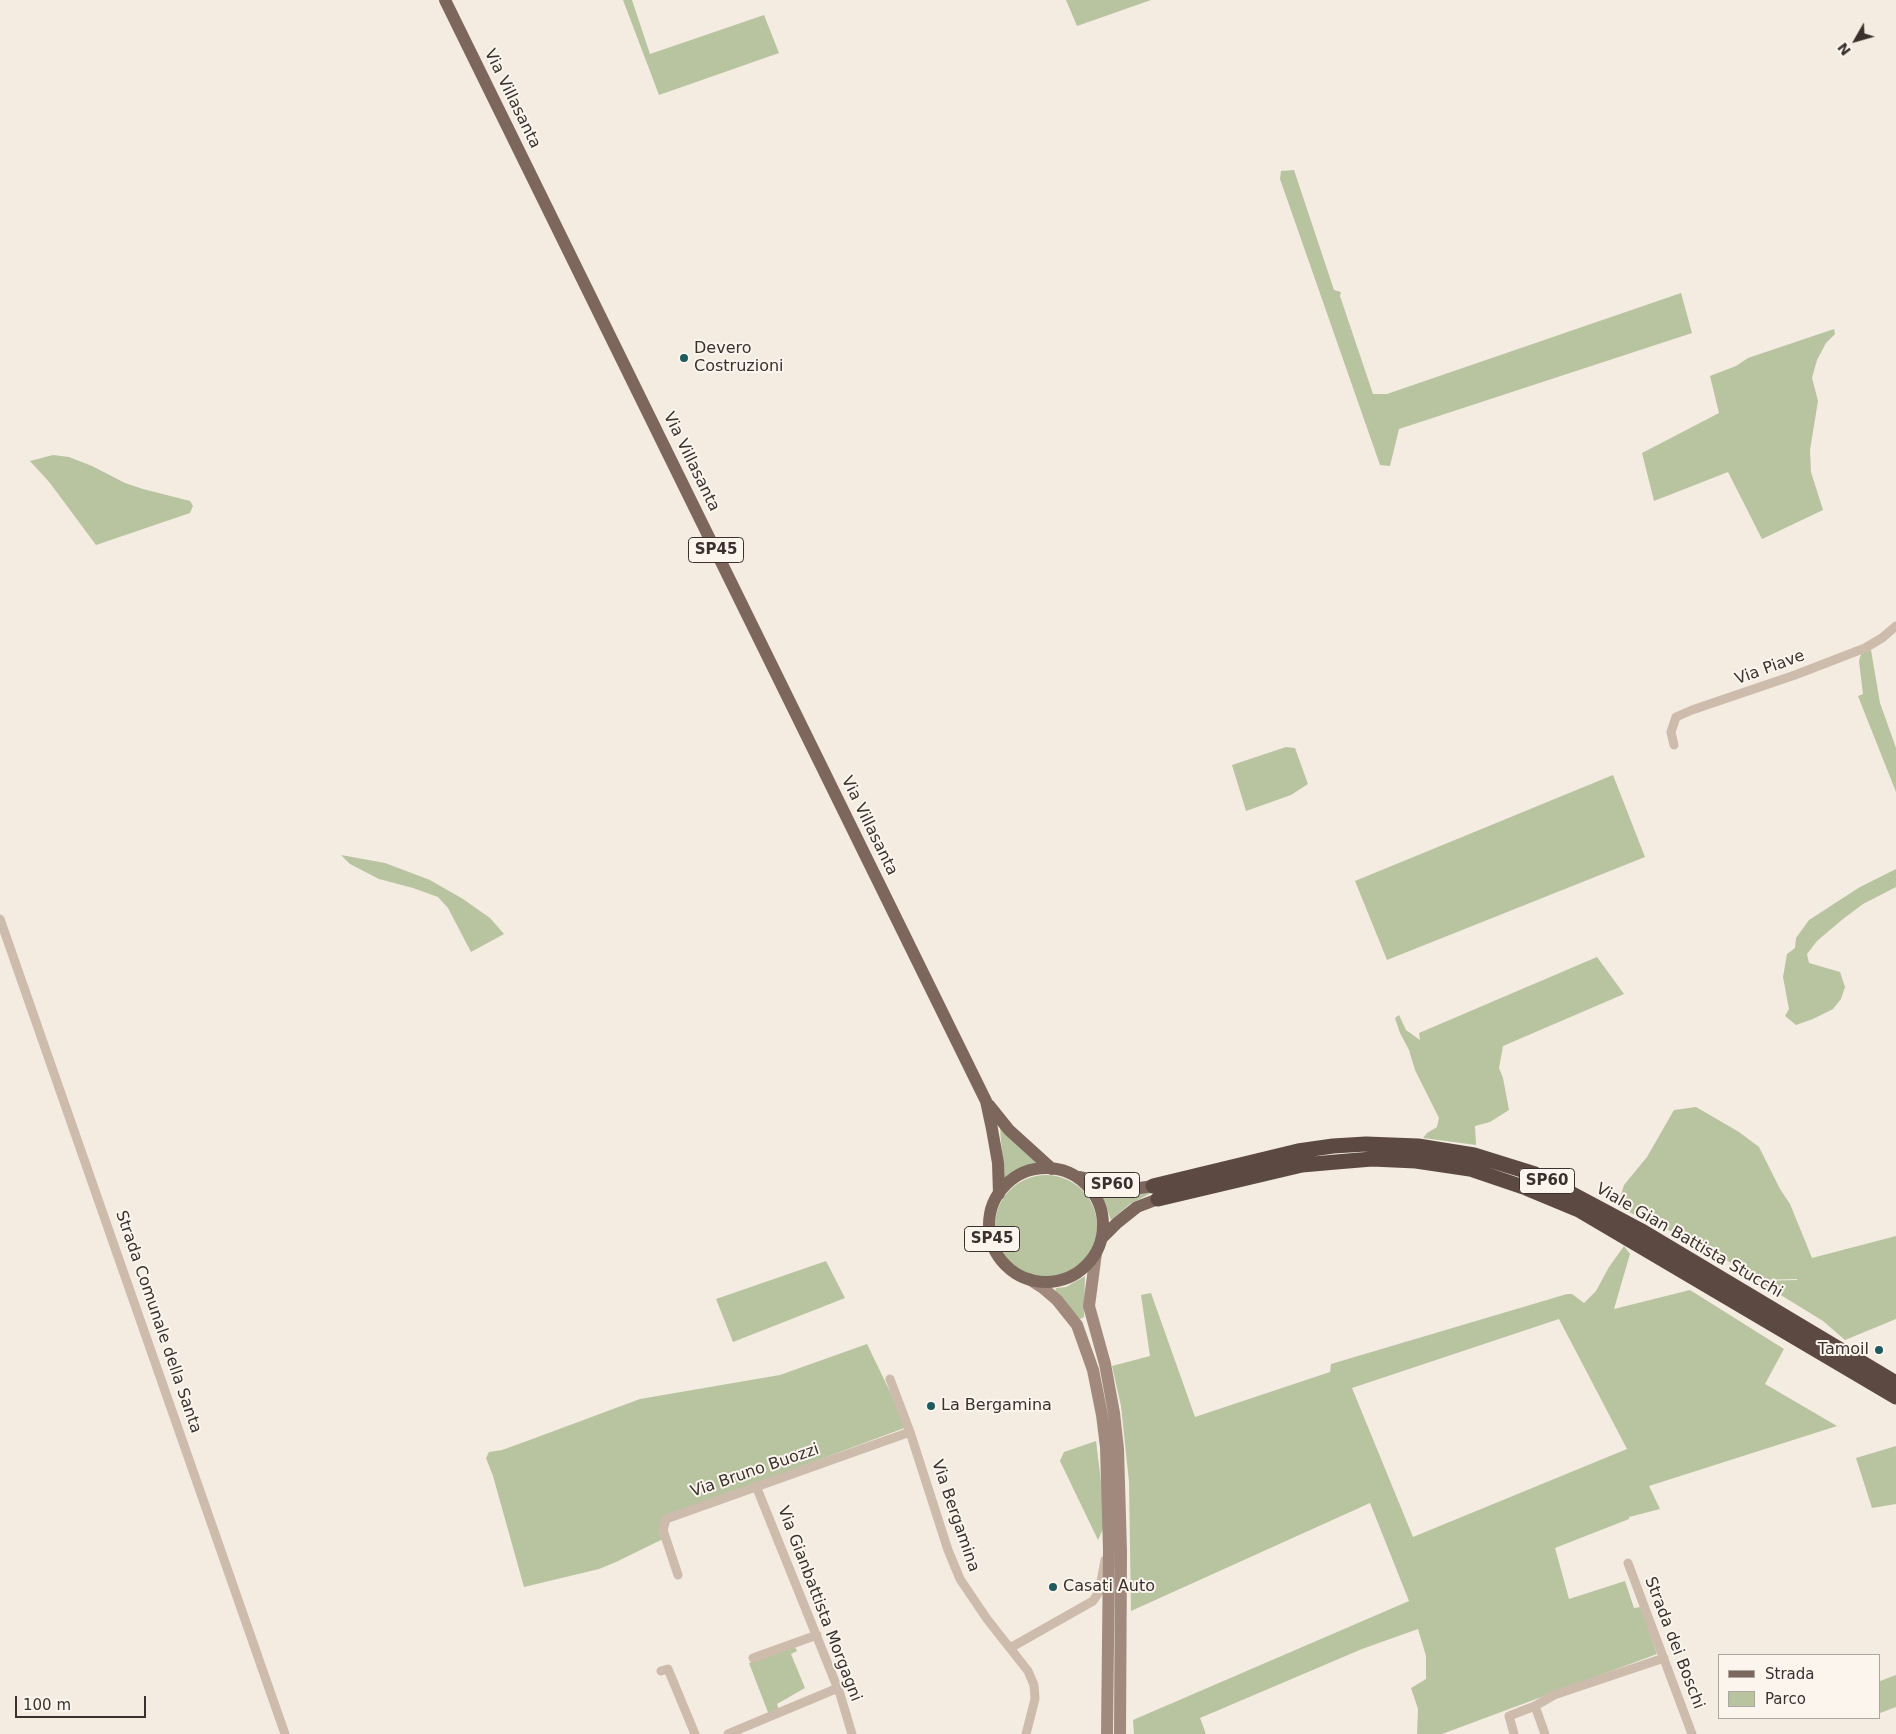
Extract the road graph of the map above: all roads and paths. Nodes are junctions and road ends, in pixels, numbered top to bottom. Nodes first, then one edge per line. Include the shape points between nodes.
1 (445, 0) edge
2 (1896, 626) edge
3 (1674, 745) dead end
4 (0, 920) edge
5 (986, 1101) junction
6 (1052, 1169) junction
7 (1071, 1174) junction
8 (1156, 1192) junction
9 (999, 1194) junction
10 (1102, 1238) junction
11 (1096, 1253) junction
12 (1028, 1279) junction
13 (890, 1379) dead end
14 (1896, 1383) edge
15 (1896, 1397) edge
16 (910, 1432) junction
17 (756, 1486) junction
18 (1109, 1550) junction
19 (1628, 1563) dead end
20 (678, 1575) dead end
21 (817, 1635) junction
22 (1010, 1648) junction
23 (753, 1658) dead end
24 (1664, 1658) junction
25 (661, 1671) dead end
26 (838, 1688) junction
27 (1536, 1706) junction
28 (285, 1734) edge
29 (695, 1734) edge
30 (728, 1734) edge
31 (852, 1734) edge
32 (1026, 1734) edge
33 (1107, 1734) edge
34 (1120, 1734) edge
35 (1514, 1734) edge
36 (1545, 1734) edge
37 (1692, 1734) edge

1 - 5 main road, Via Villasanta / SP45
2 - 3 street, Via Piave via 1865,648 1676,718 1671,732
4 - 28 street, Strada Comunale della Santa
5 - 6 main road, SP45 via 1009,1130
5 - 9 main road, SP45 via 995,1147
6 - 7 main road, SP45
6 - 9 main road, SP45 via 1025,1172 1008,1183
7 - 8 main road, Viale Gian Battista Stucchi / SP60
7 - 10 main road, SP45 via 1089,1187 1098,1201 1103,1222
8 - 10 main road, Viale Gian Battista Stucchi / SP60
8 - 14 highway, Viale Gian Battista Stucchi / SP60 via 1298,1151 1333,1146 1418,1146 1474,1155 1535,1174 1632,1226
8 - 15 highway, Viale Gian Battista Stucchi / SP60 via 1302,1165 1372,1159 1470,1169 1579,1210
9 - 12 main road, SP45 via 990,1218 993,1243 1004,1262
10 - 11 main road, SP45
11 - 12 main road, SP45 via 1085,1267 1070,1277 1046,1282
11 - 34 main road, SP45 via 1089,1306 1105,1364 1118,1449
12 - 18 main road, SP45 via 1057,1300 1077,1325 1093,1370 1106,1447
13 - 16 street, Via Bergamina
16 - 17 street, Via Bruno Buozzi
16 - 22 street, Via Bergamina via 960,1580
17 - 20 street, Via Bruno Buozzi via 666,1519 663,1530
17 - 21 street, Via Gianbattista Morgagni
18 - 22 street via 1099,1592 1093,1601
18 - 33 main road, SP45
19 - 24 street, Strada dei Boschi
21 - 23 street
21 - 26 street, Via Gianbattista Morgagni
22 - 32 street, Via Bergamina via 1028,1671 1034,1685 1035,1699
24 - 27 street via 1554,1695
24 - 37 street, Strada dei Boschi
25 - 29 street via 668,1668
26 - 30 street
26 - 31 street, Via Gianbattista Morgagni
27 - 35 street via 1509,1716
27 - 36 street

